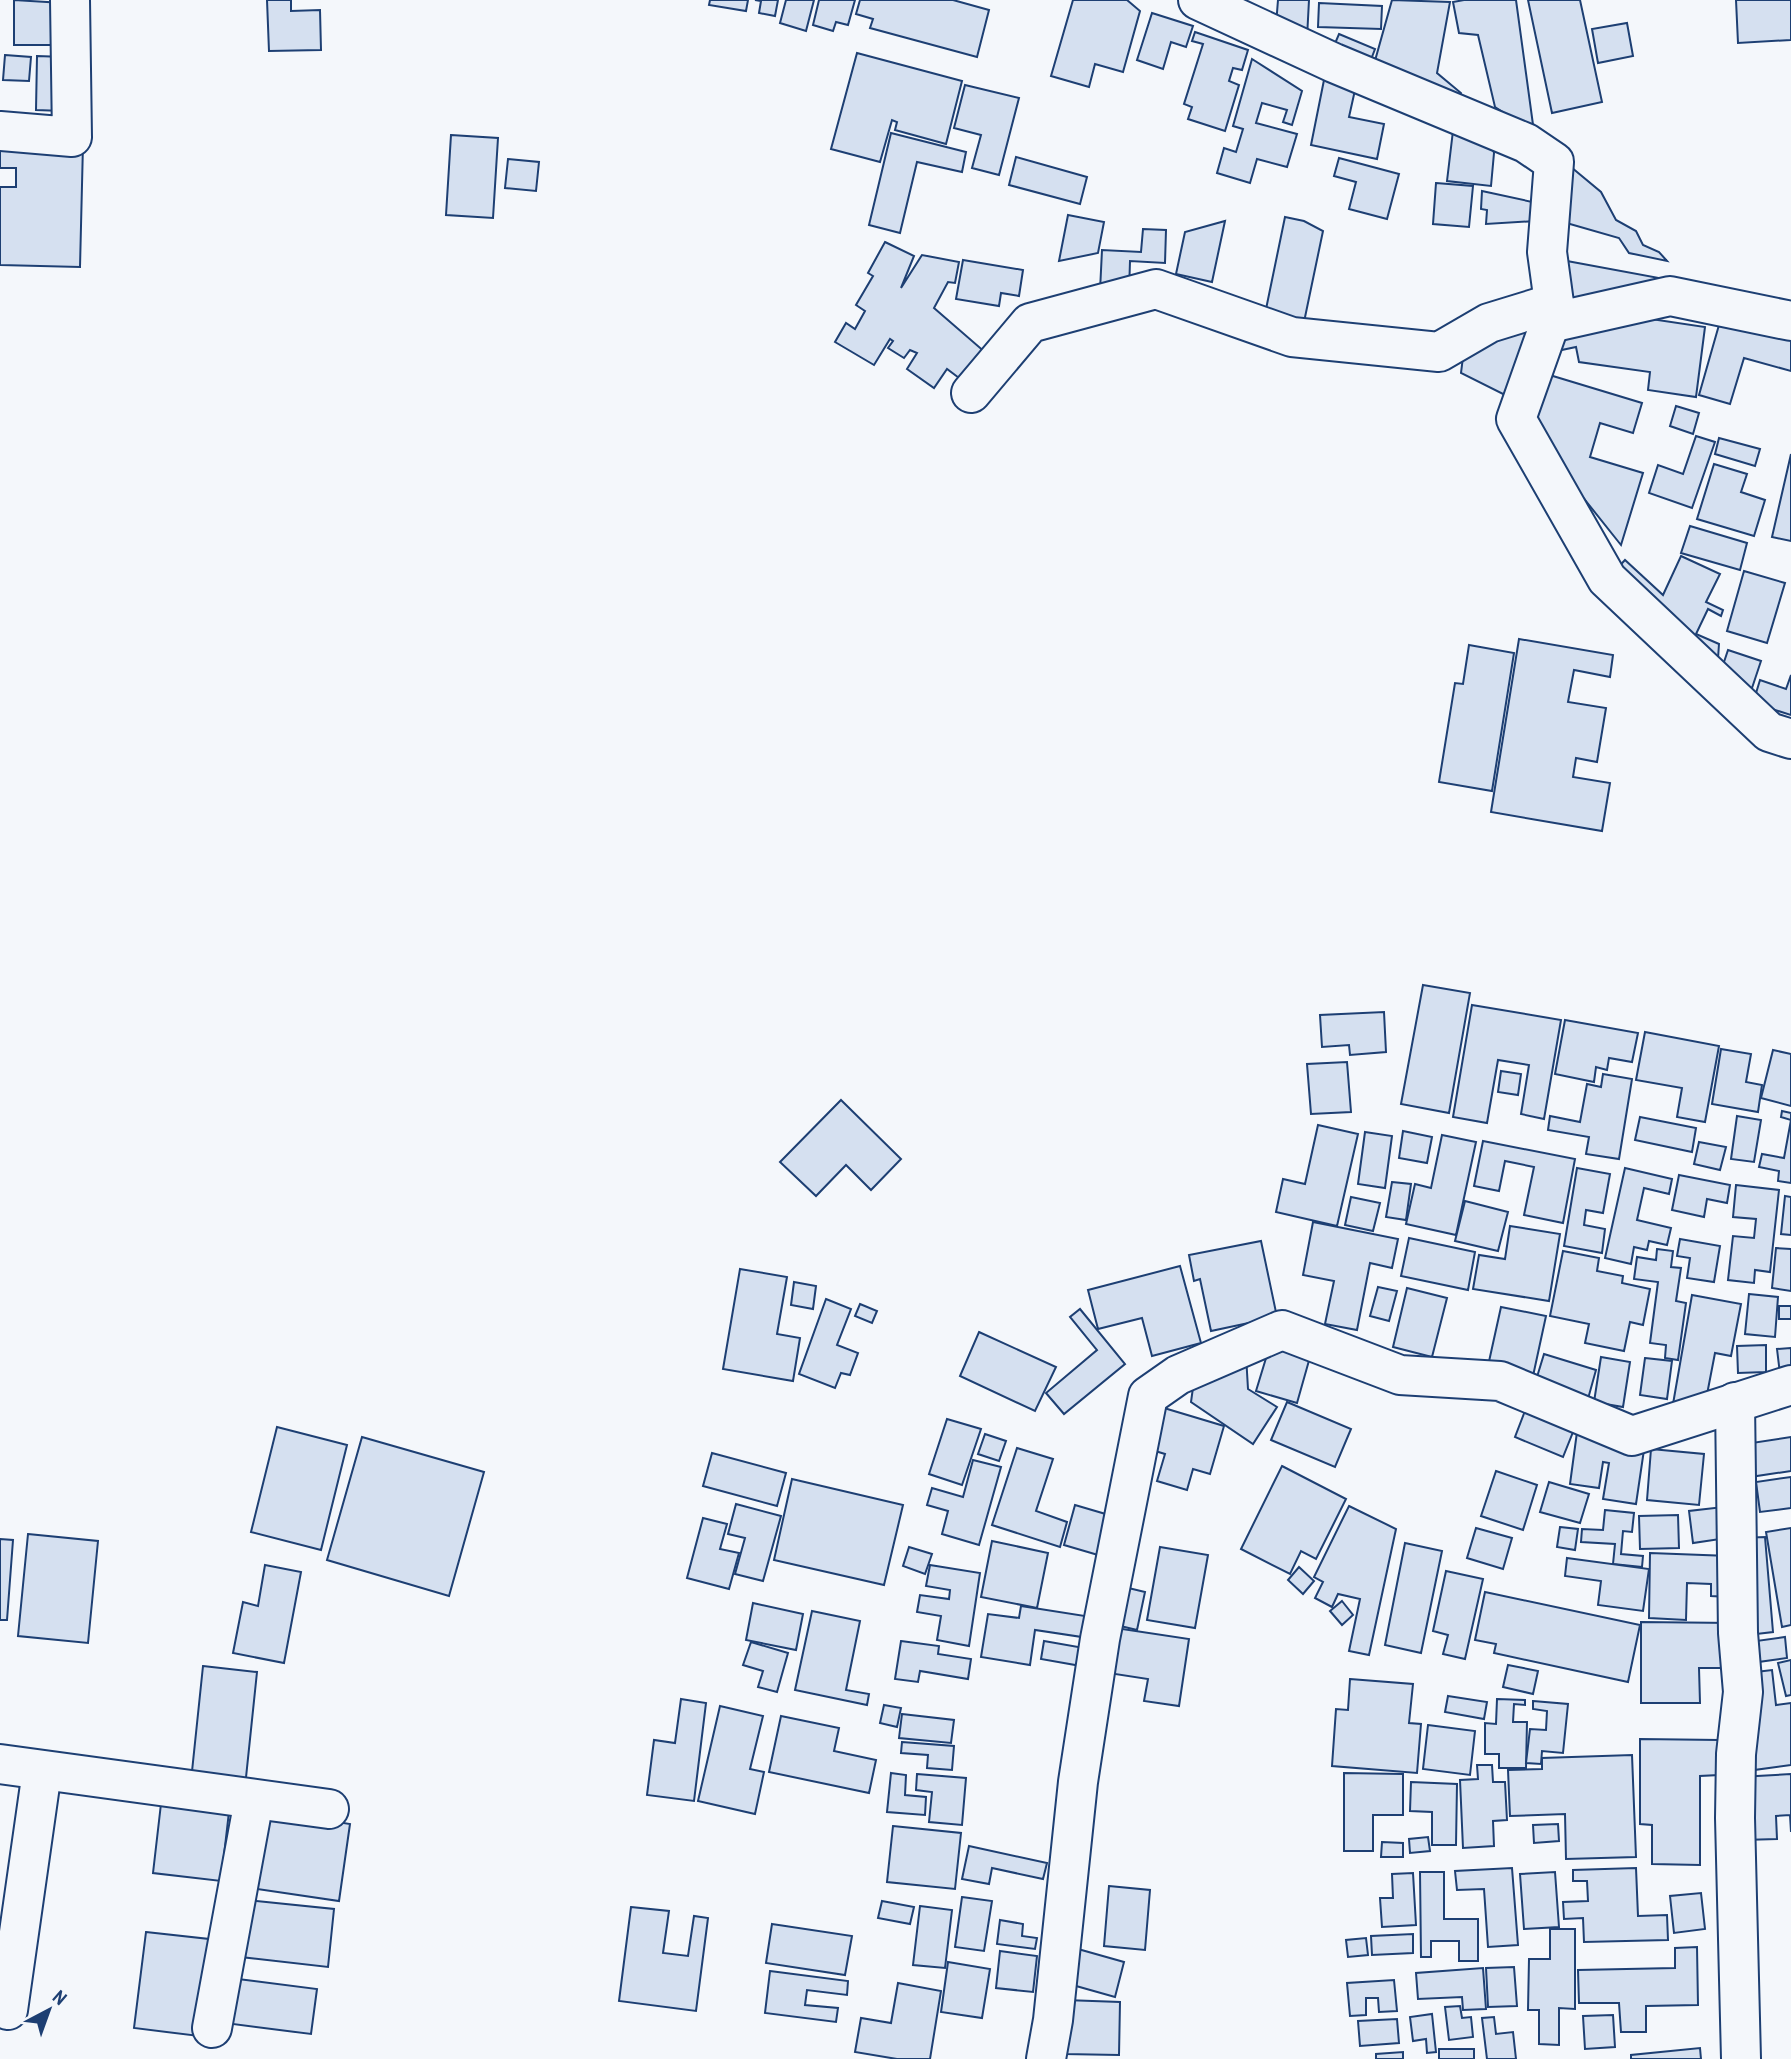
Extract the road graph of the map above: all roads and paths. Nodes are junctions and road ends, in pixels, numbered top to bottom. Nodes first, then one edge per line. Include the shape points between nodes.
1 (70, 0) edge
2 (1198, 0) edge
3 (0, 131) edge
4 (1552, 313) junction
5 (1791, 321) edge
6 (971, 393) dead end
7 (1791, 739) edge
8 (1791, 1385) edge
9 (1735, 1402) junction
10 (0, 1764) edge
11 (43, 1772) junction
12 (254, 1800) junction
13 (329, 1809) dead end
14 (8, 2010) dead end
15 (212, 2028) dead end
16 (1046, 2059) edge
17 (1741, 2059) edge

1 - 3 street via 72,137
2 - 4 street via 1526,143 1554,162 1546,252
4 - 5 street via 1670,296
4 - 6 street via 1489,323 1438,352 1292,337 1156,289 1030,323
4 - 7 street via 1516,419 1607,579 1769,732
8 - 9 street
9 - 16 street via 1632,1436 1500,1381 1400,1375 1282,1330 1178,1375 1148,1396 1078,1782
9 - 17 street via 1743,1692 1735,1818
10 - 11 street
11 - 12 street
11 - 14 street
12 - 13 street
12 - 15 street

